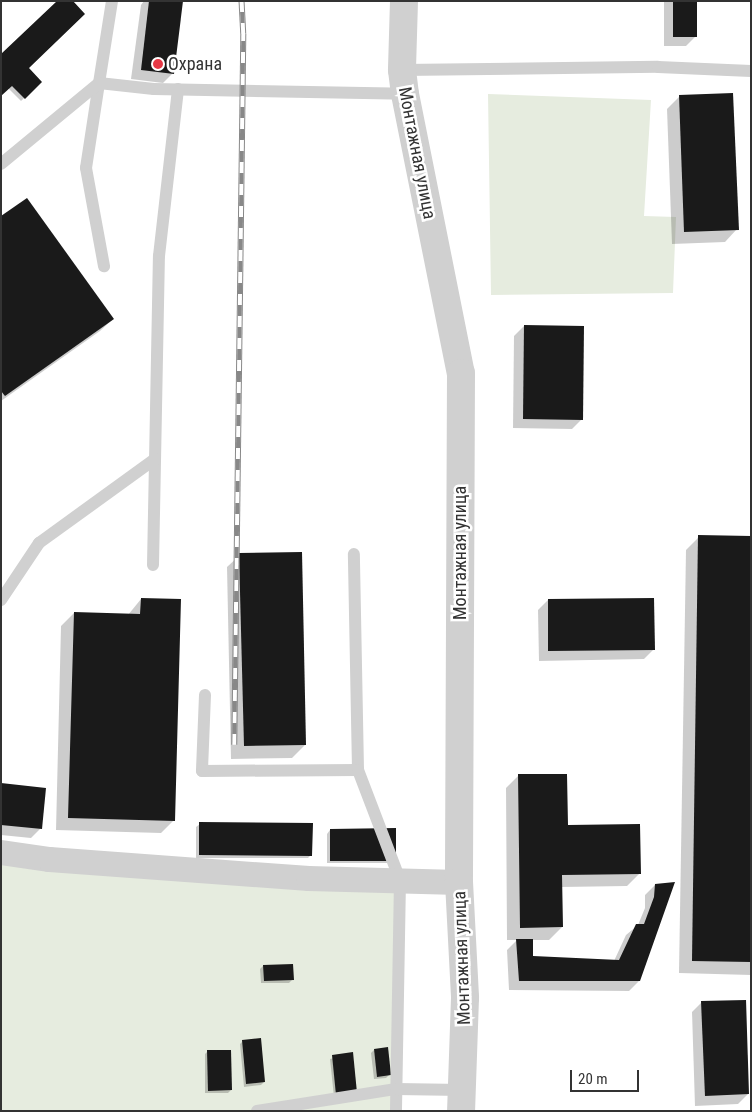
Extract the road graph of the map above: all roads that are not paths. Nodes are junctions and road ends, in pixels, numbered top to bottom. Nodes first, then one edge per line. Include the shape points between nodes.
1 (112, 1) edge
2 (404, 1) edge
3 (751, 71) edge
4 (403, 82) junction
5 (99, 83) junction
6 (178, 89) junction
7 (1, 164) edge
8 (104, 266) dead end
9 (155, 459) junction
10 (354, 554) dead end
11 (153, 565) dead end
12 (1, 600) edge
13 (205, 695) dead end
14 (358, 770) junction
15 (1, 852) edge
16 (400, 880) junction
17 (459, 882) junction
18 (396, 1090) junction
19 (462, 1100) edge
20 (257, 1111) edge
21 (396, 1111) edge

1 - 5 lane
2 - 4 street, Монтажная улица
3 - 4 lane via 658,67
4 - 6 lane
4 - 17 street, Монтажная улица via 461,373
5 - 6 lane
5 - 7 lane
5 - 8 lane via 86,168
6 - 9 lane via 159,256
9 - 11 lane
9 - 12 lane via 39,543
10 - 14 lane
13 - 14 lane via 202,771
14 - 16 lane
15 - 16 street via 49,859 308,878
16 - 17 street
16 - 18 lane
17 - 19 street, Монтажная улица via 465,998
18 - 19 lane
18 - 20 lane
18 - 21 lane

